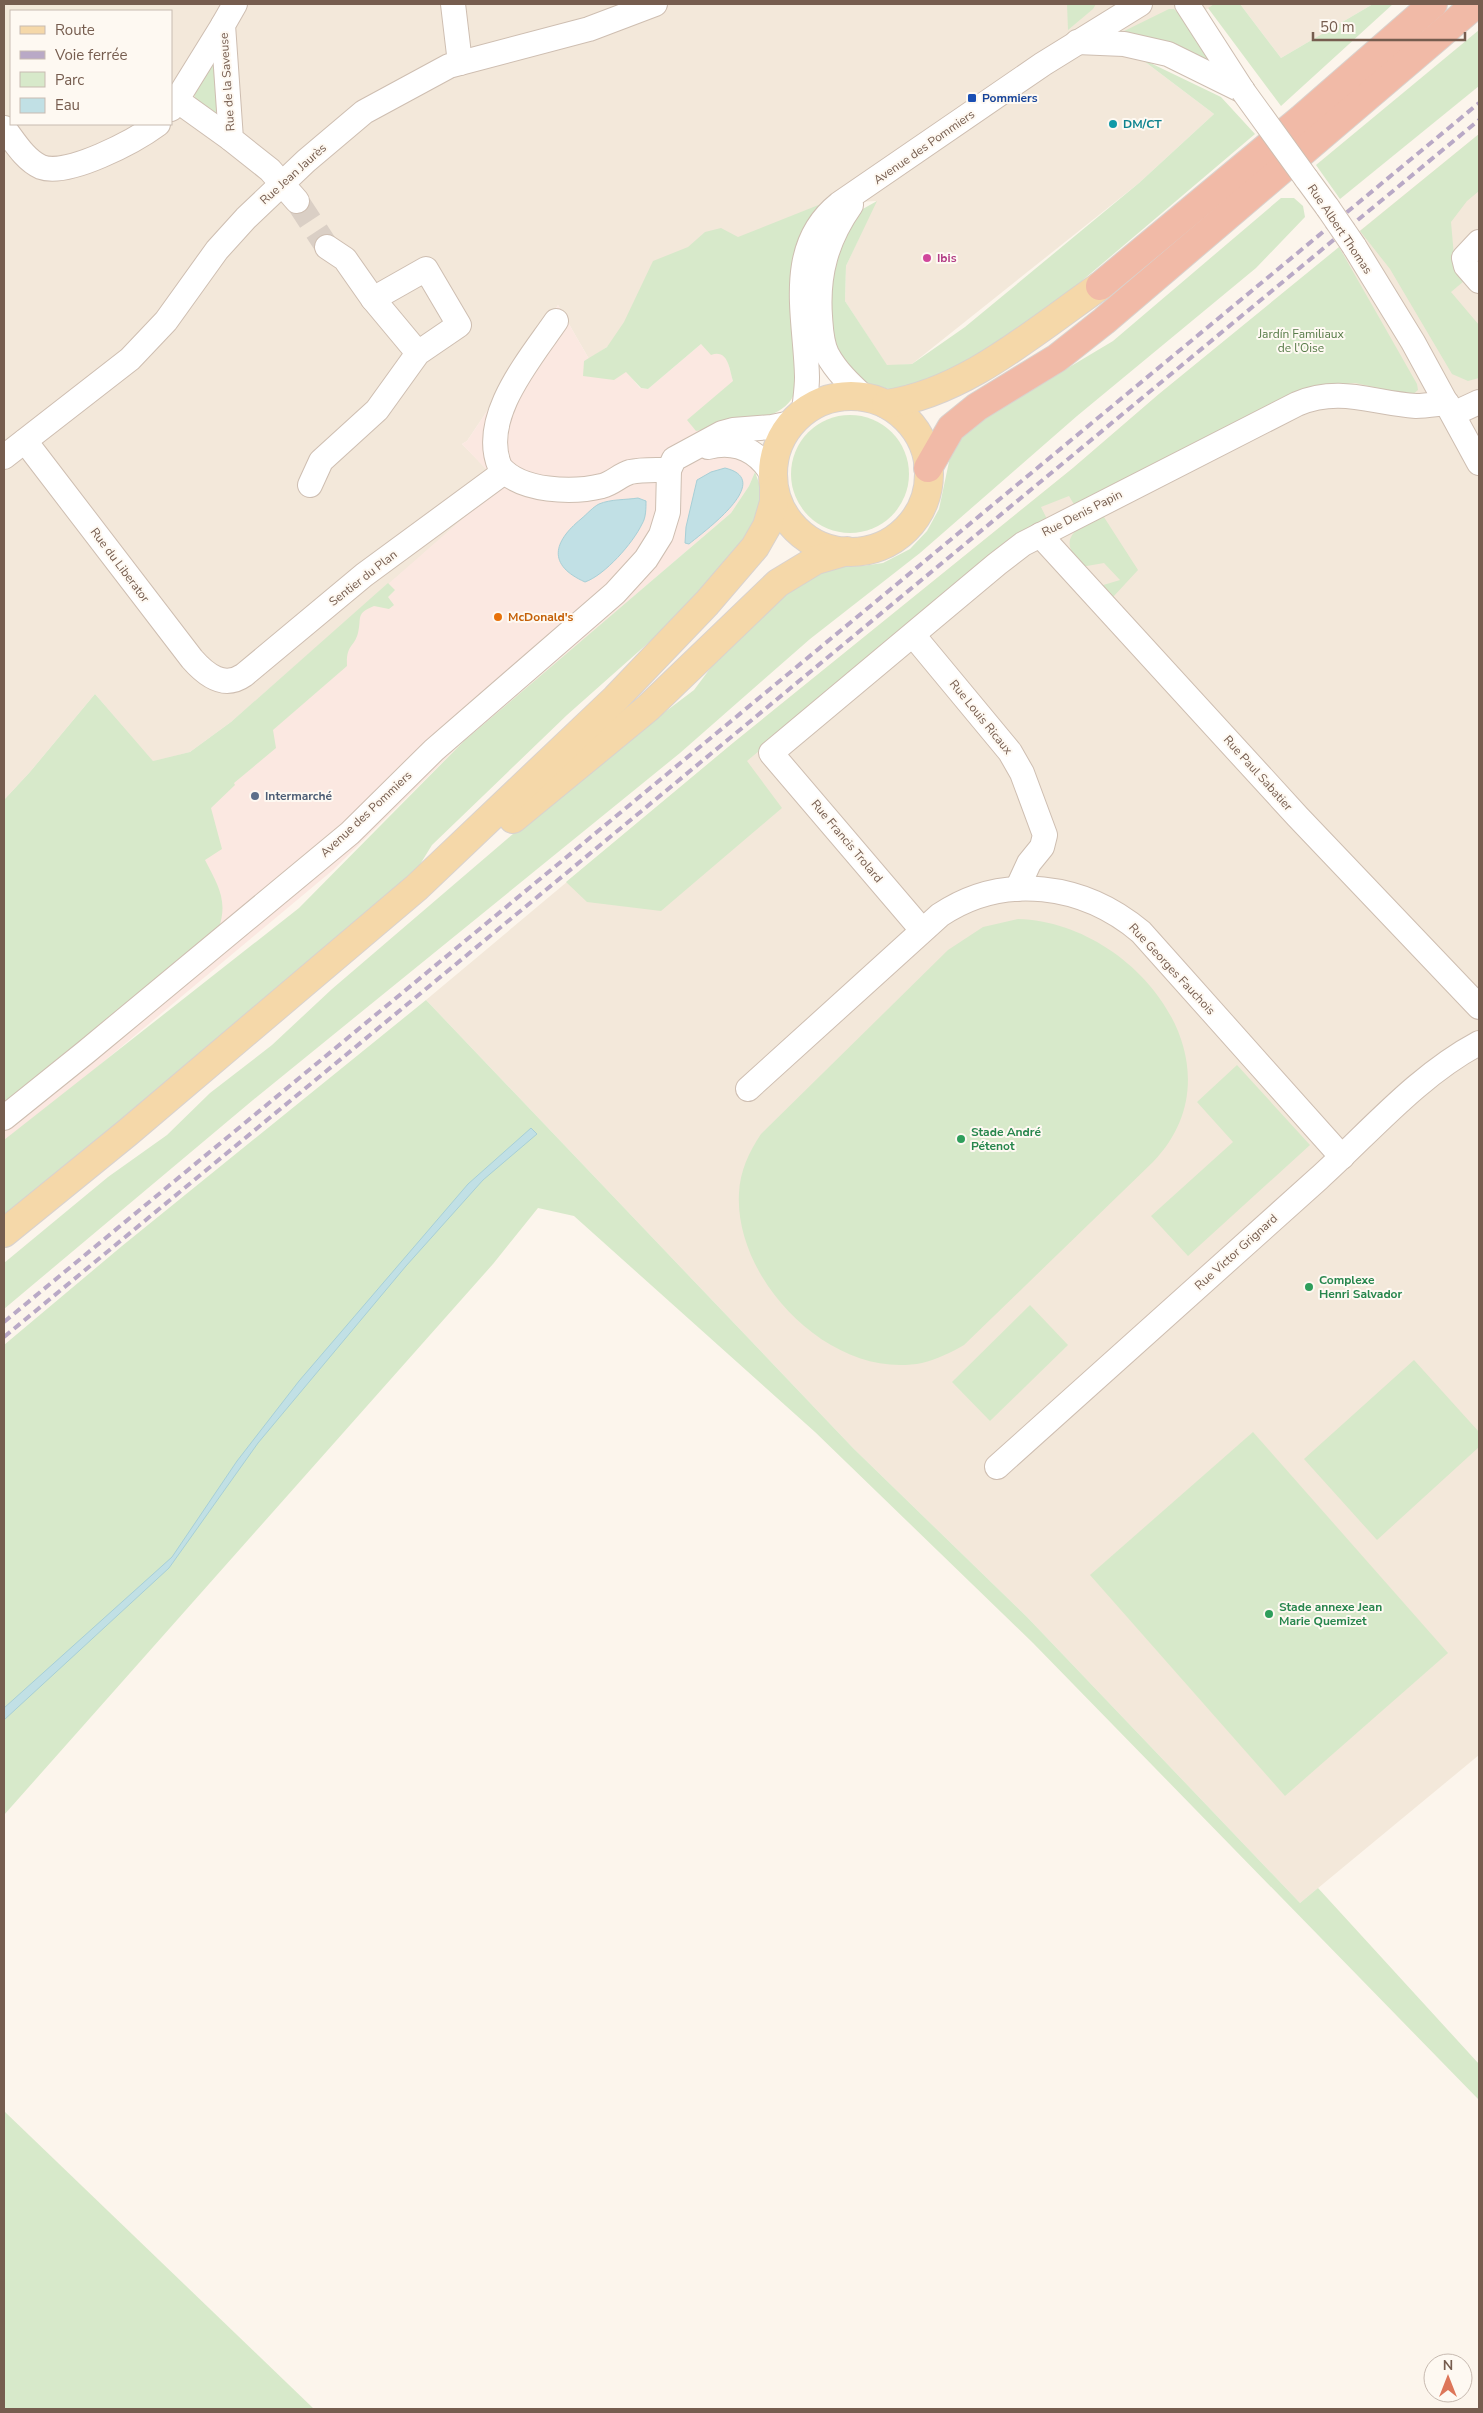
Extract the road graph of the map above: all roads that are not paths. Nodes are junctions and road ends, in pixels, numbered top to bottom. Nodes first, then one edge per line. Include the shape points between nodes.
1 (235, 4) edge
2 (453, 4) edge
3 (656, 4) edge
4 (1108, 4) edge
5 (1140, 4) edge
6 (1187, 4) edge
7 (1433, 4) edge
8 (1476, 4) edge
9 (224, 26) junction
10 (1099, 29) junction
11 (1077, 42) junction
12 (460, 63) junction
13 (1243, 91) junction
14 (175, 105) edge
15 (156, 125) edge
16 (4, 128) edge
17 (231, 138) junction
18 (282, 183) junction
19 (859, 193) junction
20 (297, 201) tunnel mouth
21 (327, 247) tunnel mouth
22 (1472, 250) edge
23 (1479, 282) edge
24 (1100, 286) joint
25 (373, 299) junction
26 (556, 321) dead end
27 (418, 354) junction
28 (875, 401) junction
29 (1479, 402) edge
30 (1450, 408) junction
31 (798, 418) junction
32 (25, 441) junction
33 (687, 452) junction
34 (4, 457) edge
35 (1479, 463) edge
36 (928, 468) junction
37 (669, 470) junction
38 (504, 472) junction
39 (774, 483) junction
40 (310, 485) dead end
41 (1040, 535) junction
42 (847, 551) junction
43 (913, 635) junction
44 (222, 681) joint
45 (771, 753) joint
46 (416, 888) junction
47 (1016, 889) junction
48 (922, 930) junction
49 (1479, 1007) edge
50 (1479, 1044) edge
51 (748, 1089) dead end
52 (4, 1118) edge
53 (1342, 1157) junction
54 (4, 1233) edge
55 (997, 1467) dead end

1 - 9 street, Rue de la Saveuse
2 - 12 street
3 - 12 street, Rue Jean Jaurès via 589,29
4 - 10 street
5 - 10 street, Avenue des Pommiers
6 - 13 street, Rue Albert Thomas
7 - 24 highway
8 - 36 highway via 1057,358 977,407 951,428
9 - 14 street, Rue de la Saveuse
9 - 17 street, Rue de la Saveuse
10 - 11 street, Avenue des Pommiers
11 - 13 street via 1124,44 1168,54
11 - 19 street, Avenue des Pommiers
12 - 18 street, Rue Jean Jaurès via 438,71 364,112
13 - 30 street, Rue Albert Thomas, bridge via 1354,246
14 - 17 street, Rue de la Saveuse
15 - 16 street via 76,166 58,169 35,163
17 - 18 street, Rue de la Saveuse
18 - 20 street, Rue de la Saveuse
18 - 32 street, Rue Jean Jaurès via 217,250 166,321 130,359
19 - 28 street, Avenue des Pommiers via 829,244 818,294 822,338 828,355 843,377
19 - 31 street, Avenue des Pommiers via 839,204 823,220 812,238 804,263 800,289 807,377
21 - 25 street via 345,259
22 - 23 street via 1466,266
24 - 28 main road via 968,376 917,399
25 - 27 street
25 - 27 street via 426,268 459,325
26 - 38 street via 518,376 502,407 495,442 497,460
27 - 40 street via 377,410 321,461
28 - 31 main road via 832,398
28 - 36 main road via 902,416 916,431
29 - 30 street, Rue Denis Papin
30 - 35 street, Rue Albert Thomas
30 - 41 street, Rue Denis Papin via 1414,406 1347,394 1315,397
31 - 33 street via 772,428 722,433
31 - 39 main road via 777,448
32 - 34 street, Rue Jean Jaurès
32 - 44 street, Rue du Liberator via 192,659 208,674
33 - 37 street via 674,459
33 - 39 street via 718,444 735,444 762,460
36 - 42 main road via 925,498 910,524 895,538 877,547
37 - 38 street via 636,471 603,486 577,488 534,485
37 - 52 street, Avenue des Pommiers via 668,512 661,535 646,558 615,593 434,750 350,833
38 - 44 street, Sentier du Plan via 364,575 244,675 236,680
39 - 42 main road via 787,518 800,533 827,548
39 - 46 main road via 767,526 755,547 725,582 616,698
41 - 43 street, Rue Denis Papin via 996,564
41 - 49 street, Rue Paul Sabatier
42 - 46 main road via 816,560 778,583 608,742 492,835
43 - 45 street, Rue Denis Papin
43 - 47 street, Rue Louis Ricaux via 1010,752 1022,773 1044,835 1042,847 1028,863
45 - 48 street, Rue Francis Trolard
46 - 54 main road
47 - 48 street, Rue Georges Fauchois via 965,901
47 - 53 street, Rue Georges Fauchois via 1070,893 1109,909 1130,924 1154,946
48 - 51 street, Rue Georges Fauchois
50 - 53 street, Rue Victor Grignard via 1454,1058 1419,1085
53 - 55 street, Rue Victor Grignard

